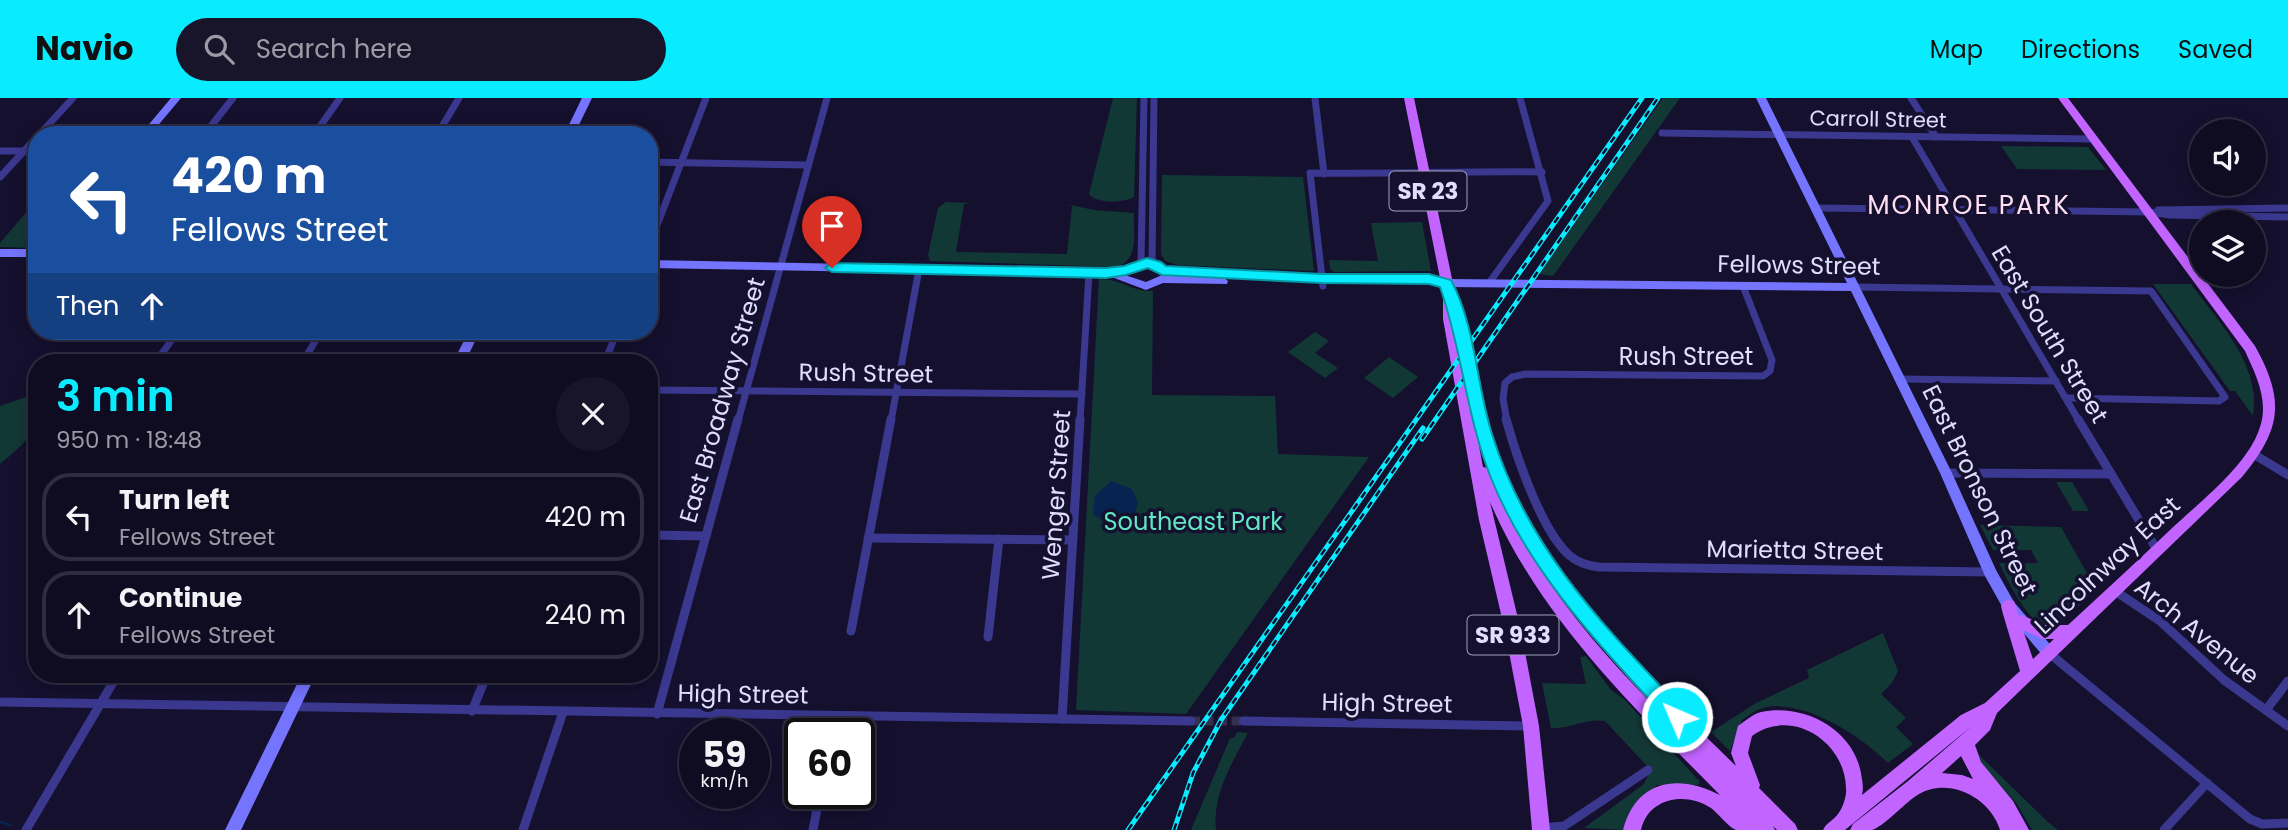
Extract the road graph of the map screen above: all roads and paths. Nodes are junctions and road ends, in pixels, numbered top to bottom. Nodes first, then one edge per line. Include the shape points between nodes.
1 (73, 98) edge
2 (176, 98) edge
3 (233, 98) edge
4 (340, 98) edge
5 (459, 98) edge
6 (587, 98) edge
7 (706, 98) edge
8 (827, 98) edge
9 (1144, 98) edge
10 (1154, 98) edge
11 (1315, 98) edge
12 (1409, 98) edge
13 (1520, 98) edge
14 (1760, 98) edge
15 (1911, 98) edge
16 (2063, 98) edge
17 (47, 126) edge
18 (153, 126) edge
19 (211, 126) edge
20 (320, 126) edge
21 (442, 126) edge
22 (573, 126) edge
23 (1662, 133) dead end
24 (1779, 135) junction
25 (1912, 137) junction
26 (1936, 137) junction
27 (2094, 139) junction
28 (28, 147) edge
29 (0, 151) edge
30 (24, 151) junction
31 (28, 151) edge
32 (658, 162) edge
33 (681, 163) junction
34 (808, 165) junction
35 (1542, 172) junction
36 (1424, 173) junction
37 (1324, 174) junction
38 (0, 177) edge
39 (1815, 208) junction
40 (2288, 208) edge
41 (1954, 210) junction
42 (2148, 212) junction
43 (2288, 217) edge
44 (658, 223) edge
45 (0, 253) edge
46 (28, 253) edge
47 (658, 264) edge
48 (781, 267) junction
49 (919, 269) junction
50 (1139, 269) junction
51 (1089, 273) junction
52 (1162, 275) junction
53 (1323, 282) junction
54 (1489, 283) junction
55 (1743, 286) junction
56 (1854, 287) junction
57 (1447, 288) junction
58 (2000, 289) junction
59 (1900, 379) junction
60 (2056, 382) junction
61 (658, 390) edge
62 (746, 391) junction
63 (896, 392) junction
64 (1082, 394) junction
65 (2066, 398) junction
66 (1471, 434) junction
67 (2255, 455) junction
68 (1946, 473) junction
69 (2111, 474) junction
70 (2288, 475) edge
71 (658, 535) edge
72 (706, 536) junction
73 (869, 538) junction
74 (999, 539) junction
75 (1073, 540) junction
76 (2157, 550) junction
77 (1599, 567) joint
78 (1990, 572) junction
79 (2115, 591) junction
80 (2009, 606) junction
81 (2022, 622) junction
82 (850, 631) dead end
83 (2071, 632) junction
84 (988, 637) dead end
85 (2049, 653) junction
86 (2028, 673) junction
87 (2288, 681) edge
88 (113, 683) edge
89 (305, 683) edge
90 (483, 683) edge
91 (0, 702) edge
92 (100, 704) junction
93 (1991, 708) junction
94 (292, 709) junction
95 (2266, 710) junction
96 (472, 712) junction
97 (563, 712) junction
98 (657, 714) junction
99 (834, 716) joint
100 (1062, 719) junction
101 (1191, 721) tunnel mouth
102 (1243, 721) tunnel mouth
103 (1531, 726) junction
104 (2288, 726) edge
105 (1966, 742) junction
106 (1648, 770) dead end
107 (2207, 783) junction
108 (1913, 787) junction
109 (817, 809) edge
110 (1759, 821) edge
111 (2288, 823) edge
112 (1845, 827) edge
113 (1541, 829) edge
114 (26, 830) edge
115 (233, 830) edge
116 (523, 830) edge
117 (813, 830) edge
118 (1632, 830) edge
119 (1788, 830) edge
120 (2009, 830) edge
121 (2020, 830) edge
122 (2164, 830) edge

1 - 17 street
2 - 18 street
3 - 19 street
4 - 20 street
5 - 21 street
6 - 22 street
7 - 33 street
8 - 34 street, East Broadway Street
9 - 50 street
10 - 50 street
11 - 37 street
12 - 36 main road, SR 23
13 - 35 street
14 - 24 street, East Bronson Street
15 - 26 street
16 - 27 main road
23 - 24 street, Carroll Street
24 - 25 street, Carroll Street
24 - 39 street, East Bronson Street
25 - 26 street, Carroll Street
25 - 41 street, East South Street
26 - 27 street, Carroll Street
27 - 42 main road
28 - 30 street
29 - 30 street
30 - 31 street
30 - 38 street
32 - 33 street
33 - 34 street
33 - 44 street
34 - 48 street, East Broadway Street
35 - 36 street
35 - 54 street via 1548,201
36 - 37 street
36 - 57 main road, SR 23
37 - 53 street via 1310,173
39 - 41 street
39 - 56 street, East Bronson Street
40 - 42 street
41 - 42 street
41 - 58 street, East South Street
42 - 43 street
42 - 67 main road via 2259,363 2270,411 2266,436
45 - 46 street
47 - 48 street
48 - 49 street
48 - 62 street, East Broadway Street
49 - 51 street
49 - 63 street
50 - 51 street
50 - 52 street
50 - 52 street, Fellows Street via 1146,286
51 - 64 street, Wenger Street
52 - 53 street, Fellows Street
53 - 57 street, Fellows Street
54 - 55 street, Fellows Street
54 - 57 street, Fellows Street
55 - 56 street, Fellows Street
55 - 77 street, Rush Street via 1772,360 1770,371 1763,376 1526,374 1509,379 1503,388 1507,416 1530,486 1565,551 1583,564
56 - 58 street, Fellows Street
56 - 59 street, East Bronson Street
57 - 66 main road, SR 23
57 - 110 main road, SR 23 via 1459,319 1489,450 1528,535 1611,648
58 - 60 street, East South Street
58 - 65 street, Fellows Street via 2151,291 2224,394 2223,399
59 - 60 street
59 - 68 street, East Bronson Street
60 - 65 street, East South Street
61 - 62 street, Rush Street
62 - 63 street, Rush Street
62 - 72 street, East Broadway Street
63 - 64 street, Rush Street
63 - 73 street
64 - 75 street, Wenger Street
65 - 69 street, East South Street
66 - 103 main road, SR 933
66 - 110 main road, SR 23 via 1500,511 1554,599 1623,682
67 - 70 street
67 - 76 main road, Lincolnway East
68 - 69 street
68 - 78 street, East Bronson Street
69 - 76 street, East South Street
71 - 72 street
72 - 98 street, East Broadway Street
73 - 74 street
73 - 82 street
74 - 75 street
74 - 84 street
75 - 100 street, Wenger Street
76 - 79 main road, Lincolnway East
77 - 78 street, Marietta Street
78 - 80 street, East Bronson Street
79 - 83 main road, Lincolnway East
79 - 95 street, Arch Avenue via 2160,621 2216,673
80 - 81 street, East Bronson Street
80 - 86 main road
81 - 83 main road via 2043,632
81 - 85 street, East Bronson Street
83 - 85 main road, Lincolnway East
85 - 86 main road, Lincolnway East
85 - 107 street, East Bronson Street
86 - 93 main road, Lincolnway East
87 - 95 street
88 - 92 street
89 - 94 street
90 - 96 street
91 - 92 street, High Street
92 - 94 street, High Street
92 - 114 street
93 - 105 main road via 1984,725
93 - 112 main road via 1967,720
94 - 96 street, High Street
94 - 115 street
95 - 104 street, Arch Avenue
96 - 97 street, High Street
97 - 98 street, High Street
97 - 116 street
98 - 99 street, High Street
99 - 100 street, High Street
100 - 101 street, High Street
102 - 103 street, High Street
103 - 113 main road, SR 933
105 - 108 main road
105 - 121 main road via 1973,766 2009,807
106 - 113 street via 1564,826
107 - 111 street, East Bronson Street via 2257,823
107 - 122 street
108 - 112 main road
108 - 120 main road via 1951,780 1970,787 1991,799
109 - 117 street
110 - 112 main road via 1739,756 1744,733 1762,718 1783,715 1821,729 1850,763 1855,790
110 - 118 main road via 1710,799 1670,791 1645,802
110 - 119 main road, SR 23

